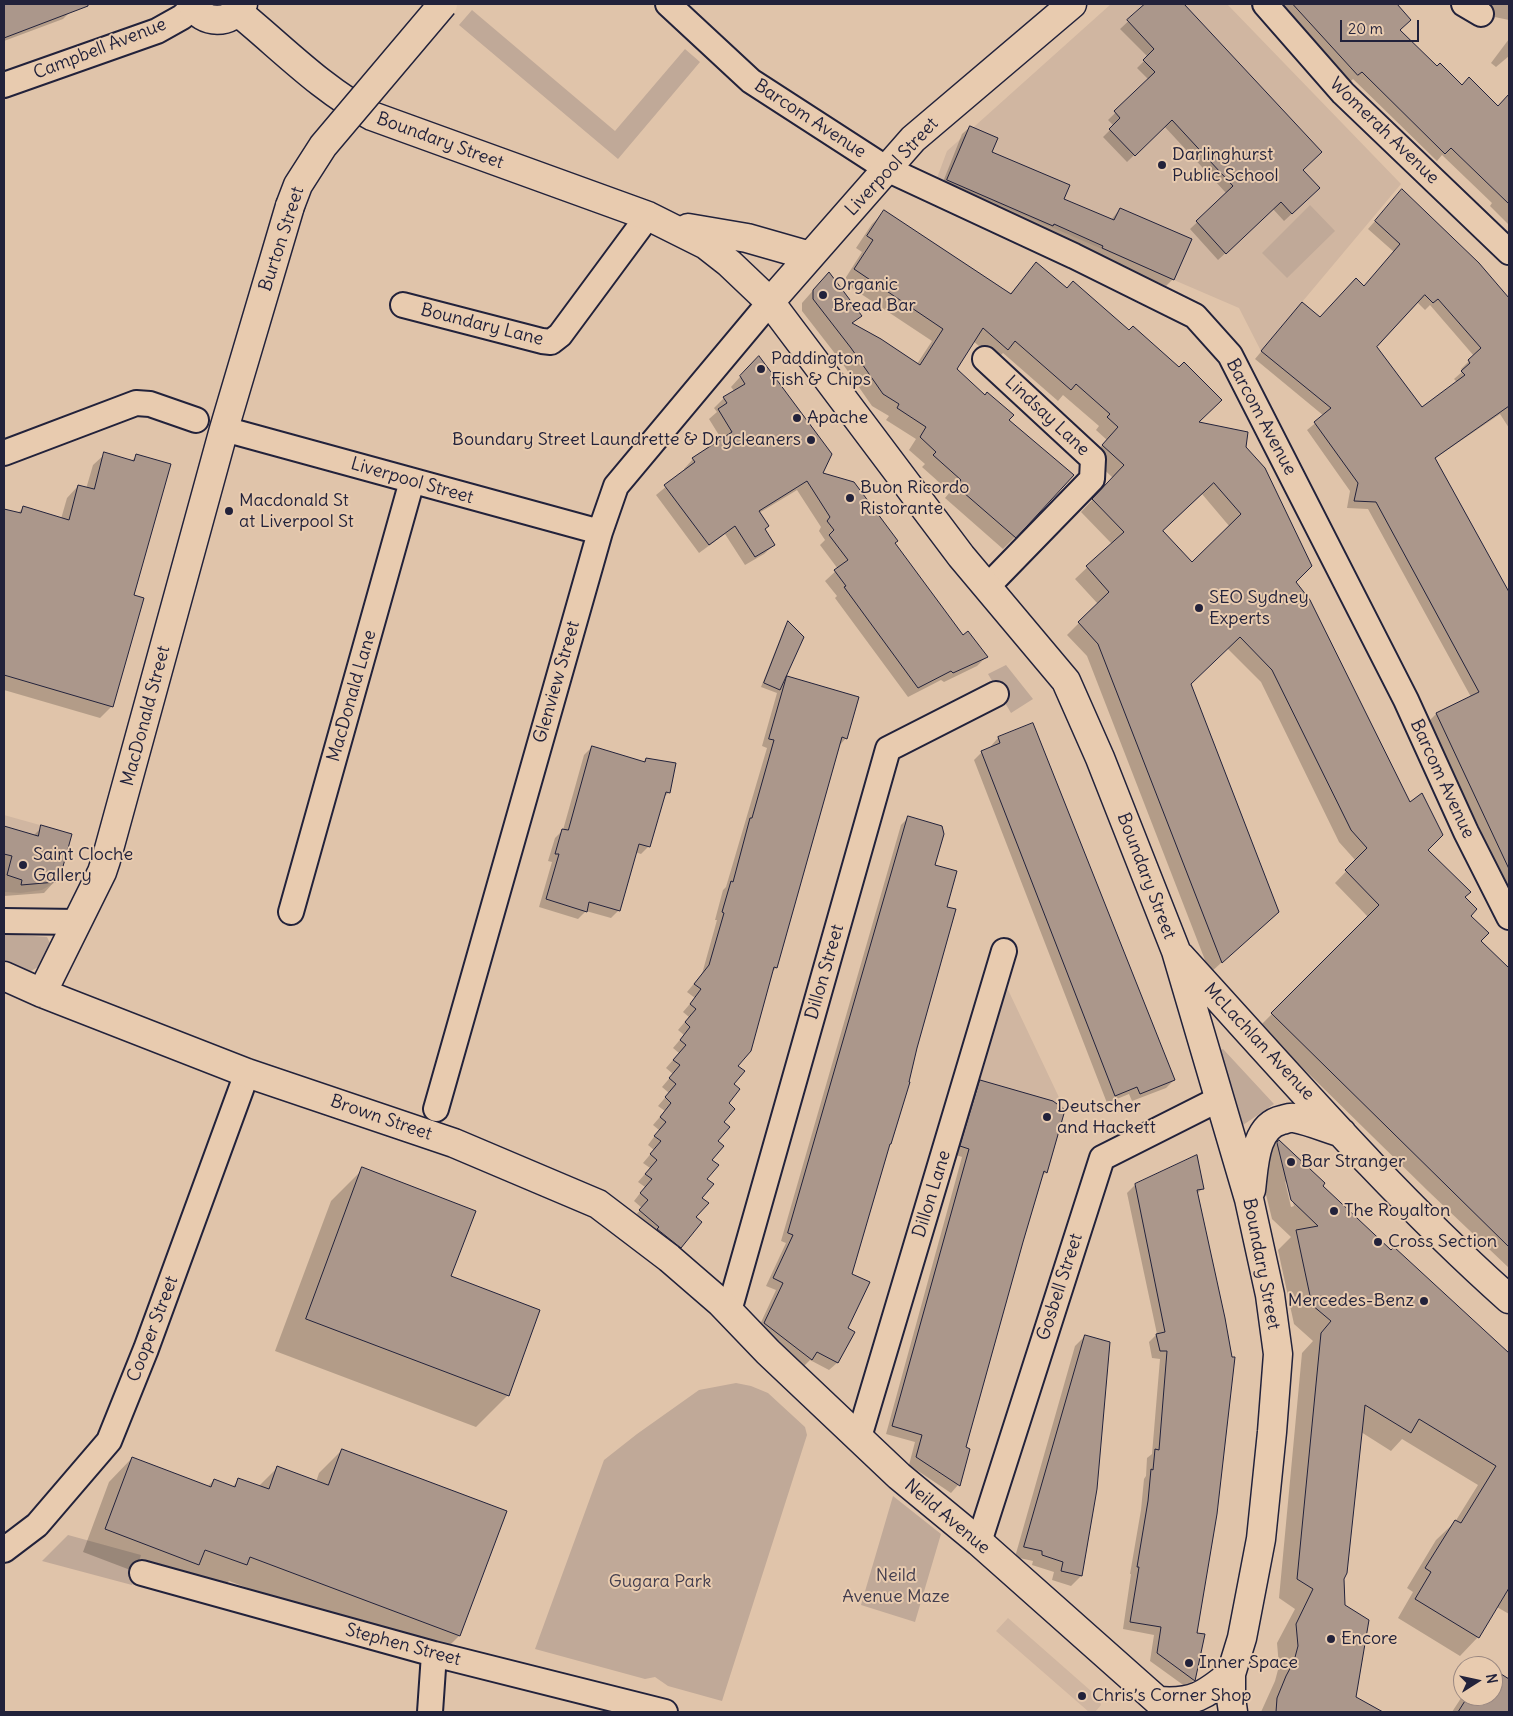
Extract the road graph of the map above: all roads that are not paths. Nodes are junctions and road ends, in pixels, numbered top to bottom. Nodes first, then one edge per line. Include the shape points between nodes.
1 (443, 4) edge
2 (1072, 4) edge
3 (1265, 4) edge
4 (192, 5) edge
5 (681, 7) edge
6 (240, 8) edge
7 (4, 85) edge
8 (886, 169) junction
9 (658, 221) junction
10 (1509, 252) edge
11 (810, 256) junction
12 (770, 302) junction
13 (403, 305) dead end
14 (985, 359) dead end
15 (196, 420) dead end
16 (224, 429) junction
17 (4, 453) edge
18 (412, 481) junction
19 (600, 532) junction
20 (987, 587) junction
21 (996, 694) dead end
22 (291, 912) dead end
23 (1509, 917) edge
24 (4, 921) edge
25 (78, 922) junction
26 (1004, 951) dead end
27 (1176, 951) junction
28 (4, 976) edge
29 (42, 993) junction
30 (247, 1073) junction
31 (1220, 1099) junction
32 (436, 1109) dead end
33 (1343, 1133) junction
34 (1249, 1199) junction
35 (1509, 1299) edge
36 (728, 1311) junction
37 (859, 1437) junction
38 (979, 1542) junction
39 (4, 1550) edge
40 (142, 1572) dead end
41 (434, 1654) junction
42 (1231, 1674) junction
43 (1161, 1708) edge
44 (430, 1712) edge
45 (665, 1712) edge
46 (1233, 1712) edge

1 - 16 street, Burton Street, bridge via 323,146 298,185
2 - 8 street, Liverpool Street via 913,139
3 - 10 street, Womerah Avenue via 1343,93
4 - 6 street via 199,13 214,20 231,17
4 - 7 street, Campbell Avenue via 182,17 157,31
5 - 8 street, Barcom Avenue via 751,81
6 - 9 street, Boundary Street via 294,60 352,106
8 - 11 street, Liverpool Street
8 - 23 street, Barcom Avenue via 1195,316 1230,355 1401,691
9 - 11 street, Boundary Street via 747,238
9 - 12 street, Boundary Street via 706,245
9 - 13 street, Boundary Lane via 552,342
11 - 12 street, Liverpool Street
12 - 19 street, Glenview Street via 616,486
12 - 20 street, Boundary Street
14 - 20 street, Lindsay Lane via 1093,459 1092,479
15 - 17 street via 150,404 136,403
16 - 18 street, Liverpool Street
16 - 25 street, MacDonald Street via 106,860
18 - 19 street, Liverpool Street
18 - 22 street, MacDonald Lane
19 - 32 street, Glenview Street
20 - 27 street, Boundary Street via 1066,681
21 - 36 street, Dillon Street via 888,749
24 - 25 street
25 - 29 street, MacDonald Street
26 - 37 street, Dillon Lane
27 - 31 street, Boundary Street
27 - 33 street, McLachlan Avenue
28 - 29 street, Brown Street
29 - 30 street, Brown Street
30 - 36 street, Brown Street via 454,1144 598,1204 669,1258
30 - 39 street, Cooper Street via 146,1350 109,1441 37,1525
31 - 34 street, Boundary Street
31 - 38 street, Gosbell Street via 1102,1158
33 - 34 street, McLachlan Avenue via 1292,1118 1278,1121 1261,1138
33 - 35 street, McLachlan Avenue via 1458,1253
34 - 42 street, Boundary Street via 1270,1295 1278,1354 1261,1539 1242,1638
36 - 37 street, Neild Avenue
37 - 38 street, Neild Avenue via 899,1476
38 - 43 street, Neild Avenue
40 - 41 street, Stephen Street
41 - 44 street
41 - 45 street, Stephen Street
42 - 43 street via 1199,1697
42 - 46 street, Boundary Street

